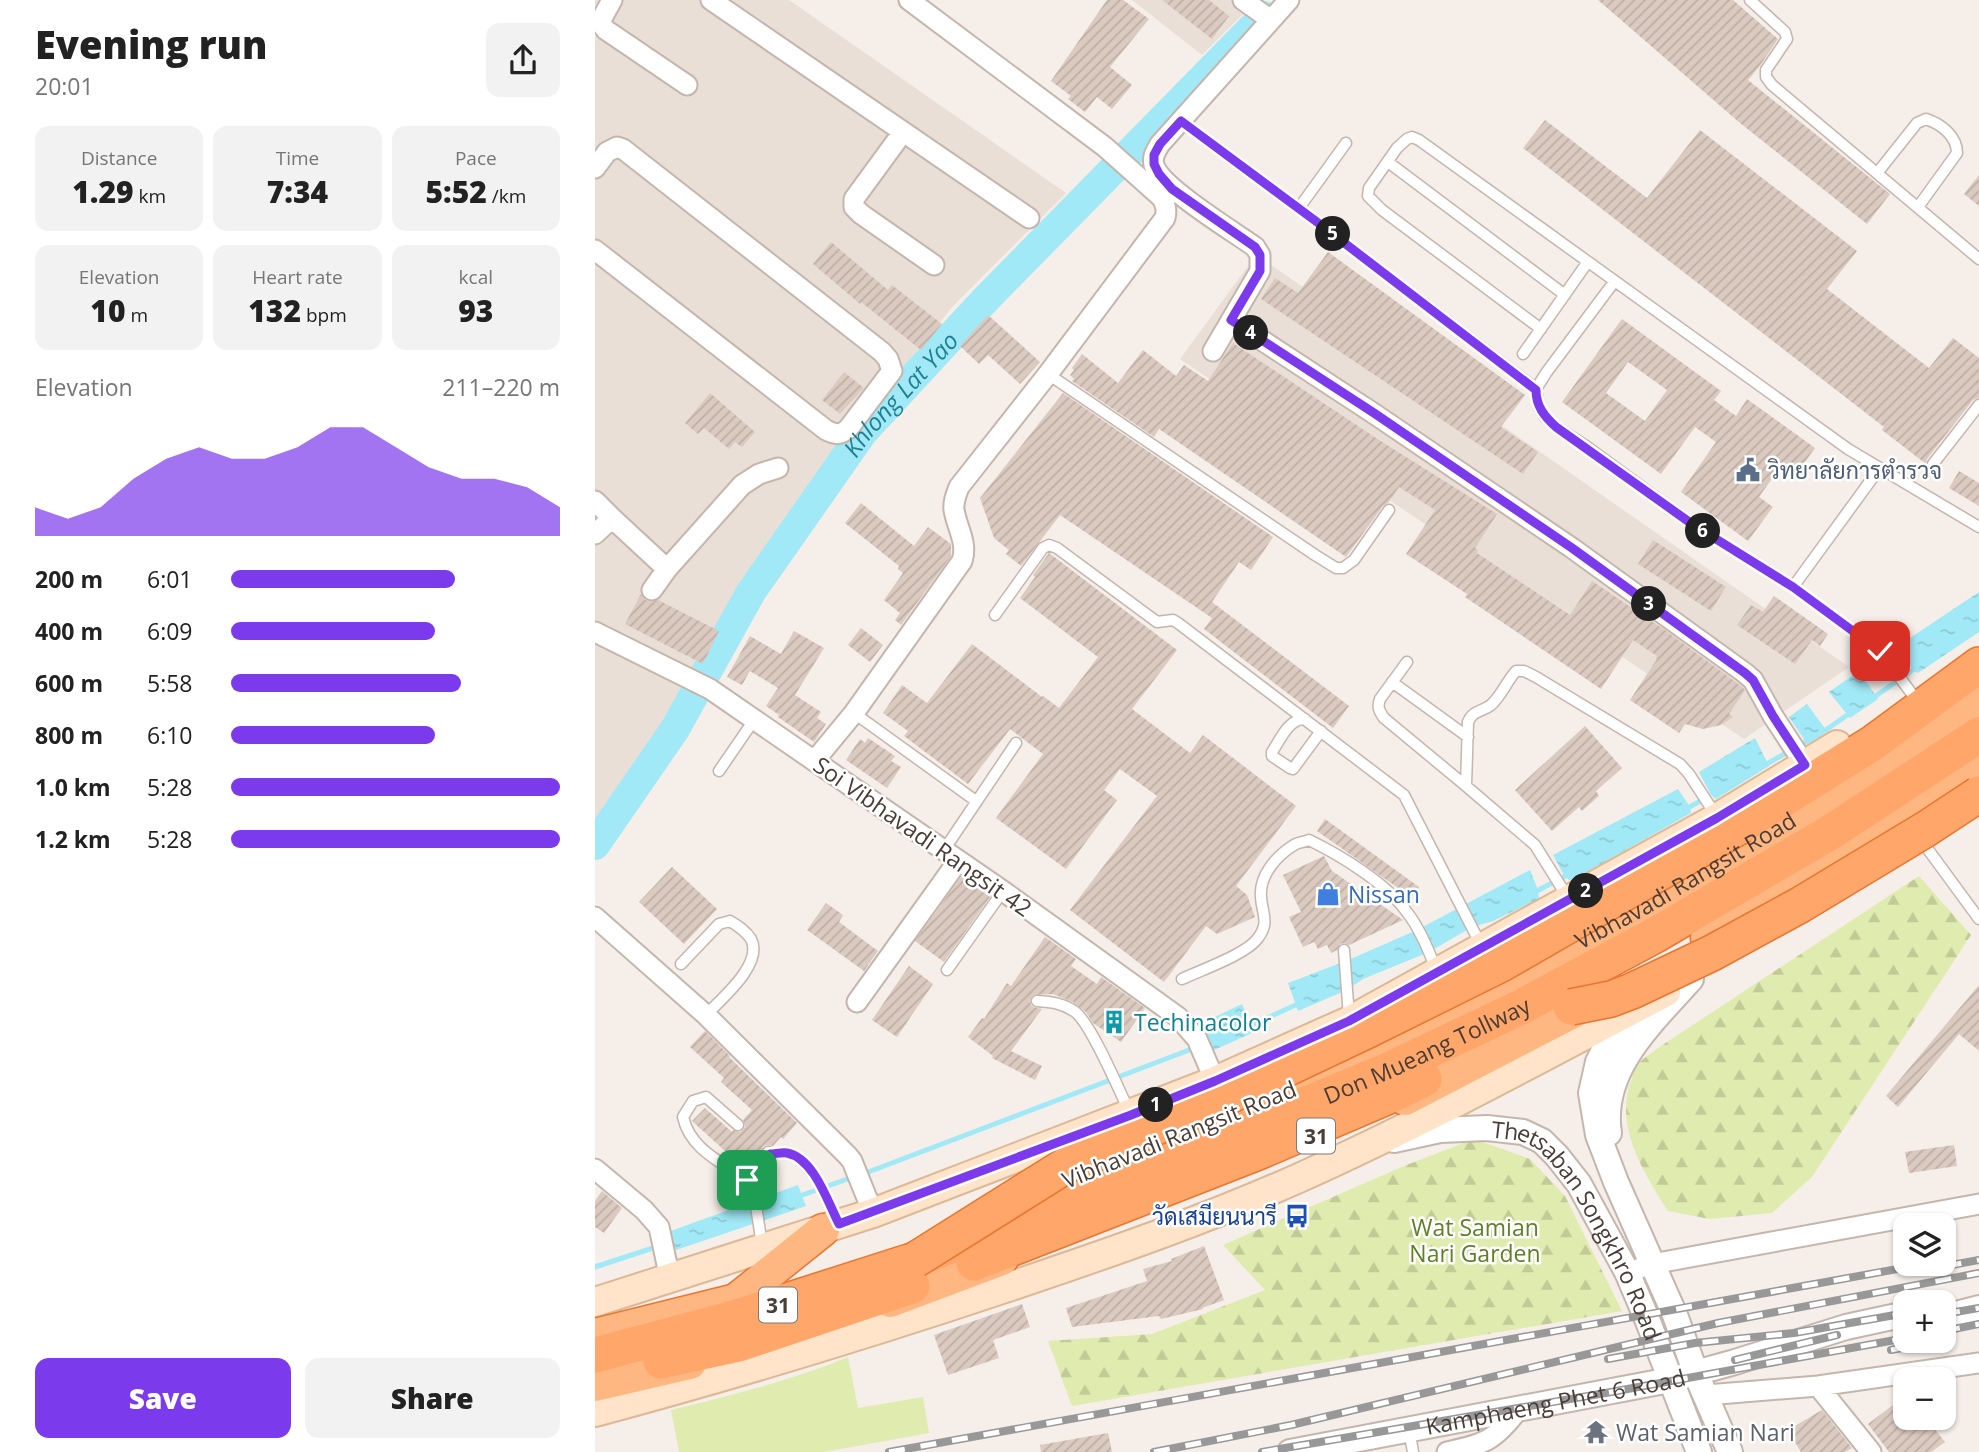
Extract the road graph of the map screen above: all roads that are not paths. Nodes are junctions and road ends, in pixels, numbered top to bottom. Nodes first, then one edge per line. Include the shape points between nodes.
1 (612, 0) edge
2 (711, 0) edge
3 (909, 0) edge
4 (1244, 0) edge
5 (1289, 0) edge
6 (1750, 0) edge
7 (1269, 18) junction
8 (687, 85) dead end
9 (1181, 121) junction
10 (903, 132) junction
11 (1346, 143) dead end
12 (1388, 162) junction
13 (595, 168) edge
14 (1878, 172) junction
15 (1918, 207) junction
16 (1299, 208) junction
17 (1029, 218) dead end
18 (595, 250) edge
19 (1979, 259) edge
20 (1587, 263) junction
21 (933, 265) dead end
22 (1614, 282) junction
23 (1565, 295) junction
24 (1231, 320) junction
25 (1541, 329) junction
26 (1213, 351) dead end
27 (1523, 354) dead end
28 (1048, 374) junction
29 (1536, 390) junction
30 (1979, 405) edge
31 (1933, 464) dead end
32 (778, 468) dead end
33 (1879, 469) junction
34 (595, 501) edge
35 (1389, 510) dead end
36 (612, 518) junction
37 (1979, 527) edge
38 (595, 534) edge
39 (667, 569) junction
40 (1793, 587) junction
41 (652, 590) dead end
42 (995, 615) dead end
43 (595, 632) edge
44 (1407, 662) dead end
45 (1979, 664) edge
46 (1392, 682) junction
47 (1909, 689) junction
48 (1979, 698) edge
49 (854, 713) junction
50 (1305, 719) junction
51 (754, 720) junction
52 (1321, 731) junction
53 (1979, 735) edge
54 (1468, 737) junction
55 (1016, 743) dead end
56 (1801, 758) junction
57 (815, 761) junction
58 (1979, 761) edge
59 (719, 771) dead end
60 (1466, 786) junction
61 (1979, 794) edge
62 (976, 801) junction
63 (1979, 809) edge
64 (1722, 814) junction
65 (1924, 844) junction
66 (951, 855) junction
67 (1003, 891) junction
68 (1565, 891) junction
69 (595, 917) edge
70 (1979, 919) edge
71 (1477, 938) junction
72 (1344, 950) dead end
73 (1434, 962) junction
74 (681, 964) dead end
75 (947, 970) dead end
76 (1182, 979) dead end
77 (1691, 979) junction
78 (1037, 1001) dead end
79 (857, 1002) dead end
80 (1457, 1006) junction
81 (1571, 1007) junction
82 (1353, 1008) junction
83 (1630, 1011) junction
84 (705, 1016) junction
85 (1215, 1081) junction
86 (1131, 1115) junction
87 (738, 1125) dead end
88 (1373, 1144) junction
89 (595, 1169) edge
90 (747, 1180) junction
91 (1616, 1182) junction
92 (868, 1201) junction
93 (1979, 1204) edge
94 (831, 1227) junction
95 (761, 1238) junction
96 (915, 1260) junction
97 (1652, 1264) junction
98 (668, 1267) junction
99 (1626, 1272) junction
100 (736, 1300) junction
101 (595, 1302) edge
102 (1979, 1307) edge
103 (1956, 1308) edge
104 (1956, 1314) edge
105 (1893, 1317) edge
106 (1893, 1330) edge
107 (595, 1335) edge
108 (595, 1354) edge
109 (1978, 1364) edge
110 (595, 1375) edge
111 (1670, 1380) junction
112 (595, 1385) edge
113 (1702, 1385) junction
114 (1818, 1386) junction
115 (1518, 1410) junction
116 (595, 1412) edge
117 (1411, 1441) edge
118 (1485, 1448) edge
119 (1290, 1452) edge
120 (1447, 1452) edge
121 (1699, 1452) edge
122 (1730, 1452) edge
123 (1871, 1452) edge

1 - 8 street via 600,22 606,30
2 - 10 street
3 - 28 street via 1105,147 1166,205 1165,218
4 - 7 street
5 - 7 street
6 - 14 lane via 1787,39 1766,69 1766,77
7 - 9 street
9 - 16 lane
9 - 24 street via 1154,155 1159,174 1172,189 1260,255 1260,271
10 - 17 street
10 - 21 street via 854,199 854,207
11 - 16 lane
12 - 20 lane via 1407,139 1419,140
12 - 23 lane
12 - 25 lane via 1369,188 1368,197
13 - 18 street via 614,147 623,149 882,352 892,370 848,429 835,434
14 - 15 lane
14 - 15 lane via 1917,123 1926,119 1936,122 1951,135 1957,153
15 - 19 lane
16 - 29 lane
20 - 22 lane
20 - 23 lane
22 - 29 lane
22 - 33 lane
23 - 25 lane
24 - 26 street
24 - 56 street via 1572,548 1745,673
25 - 27 lane
28 - 35 lane via 1336,568 1354,561
28 - 49 street via 959,487 954,509 963,540 963,561
29 - 40 lane via 1539,407 1556,427 1692,524
30 - 31 lane
32 - 39 street via 742,485
33 - 37 lane
33 - 40 lane
34 - 36 street
36 - 38 street
36 - 39 street
39 - 41 street
40 - 47 lane via 1880,651
42 - 50 lane via 1049,545 1157,622 1178,622
43 - 51 street, Soi Vibhavadi Rangsit 42 via 702,684
44 - 46 lane
45 - 47 main road, Vibhavadi Rangsit Road
45 - 64 highway via 1873,743
46 - 54 lane
46 - 60 lane via 1380,699 1379,711
47 - 56 main road, Vibhavadi Rangsit Road
48 - 80 highway, Vibhavadi Rangsit Road / 31 via 1833,794 1658,898
49 - 57 street
49 - 62 lane
50 - 52 lane
50 - 52 lane via 1293,722 1272,756 1293,769
51 - 57 street, Soi Vibhavadi Rangsit 42
51 - 59 lane
52 - 71 lane via 1404,795
53 - 96 highway, Don Mueang Tollway / 31, bridge via 1783,861 1521,1007 1386,1071
54 - 60 lane
54 - 64 lane via 1470,717 1492,704 1520,670 1680,764
55 - 62 lane
56 - 64 main road, Vibhavadi Rangsit Road
57 - 66 street, Soi Vibhavadi Rangsit 42
58 - 81 highway, Don Mueang Tollway / 31 via 1790,882
58 - 112 highway, 31 via 1657,970 1406,1099 929,1287 745,1350
60 - 68 lane via 1525,835
61 - 81 highway, bridge via 1712,953 1632,991
62 - 66 lane
63 - 65 main road, 31
64 - 68 main road, Vibhavadi Rangsit Road
64 - 96 highway, bridge via 1477,976 1231,1095 1065,1166
65 - 70 lane
65 - 77 main road, 31
66 - 67 street, Soi Vibhavadi Rangsit 42
66 - 79 street
67 - 75 lane
67 - 85 street, Soi Vibhavadi Rangsit 42 via 1178,1017 1200,1045
68 - 71 main road, Vibhavadi Rangsit Road
69 - 84 street
71 - 73 main road, Vibhavadi Rangsit Road
72 - 82 lane
73 - 76 lane via 1409,914 1389,893 1310,841 1295,844 1266,873 1261,898 1266,921 1258,939 1243,951
73 - 82 main road, Vibhavadi Rangsit Road
74 - 84 lane via 719,924 730,921 752,940 753,960 748,969
77 - 83 main road, 31
77 - 91 street via 1637,1040 1611,1090 1608,1128
78 - 86 lane via 1058,1002 1076,1012
80 - 82 highway
80 - 100 highway, Vibhavadi Rangsit Road / 31 via 1379,1052 1241,1111 909,1244
81 - 110 highway, Don Mueang Tollway / 31 via 1309,1130 924,1282 739,1344
82 - 85 main road, Vibhavadi Rangsit Road
83 - 88 main road, 31
83 - 91 street, Thetsaban Songkhro Road via 1605,1046 1591,1093 1598,1135
84 - 92 street via 840,1148 854,1165
85 - 86 main road, Vibhavadi Rangsit Road
86 - 92 main road, Vibhavadi Rangsit Road
87 - 90 lane via 706,1097 694,1101 683,1117 686,1131 697,1145
88 - 99 street, Thetsaban Songkhro Road via 1440,1130 1487,1128 1523,1132 1542,1141 1579,1184
88 - 116 main road, 31 via 1133,1244 814,1350
89 - 98 street via 644,1210 660,1230
90 - 94 lane via 769,1153 788,1153 805,1163 818,1181
90 - 95 lane via 754,1193
91 - 97 street, Thetsaban Songkhro Road
92 - 94 main road, Vibhavadi Rangsit Road
93 - 97 street
94 - 95 main road, Vibhavadi Rangsit Road
94 - 100 highway
95 - 98 main road, Vibhavadi Rangsit Road
96 - 108 highway, Don Mueang Tollway / 31 via 734,1318
97 - 99 street
97 - 113 street, Thetsaban Songkhro Road
98 - 101 main road, Vibhavadi Rangsit Road
99 - 111 street, Thetsaban Songkhro Road
100 - 107 highway, Vibhavadi Rangsit Road / 31
102 - 103 street
102 - 104 street
105 - 113 street via 1846,1328
106 - 113 street
109 - 114 street
111 - 113 street, Kamphaeng Phet 6 Road
111 - 115 street, Kamphaeng Phet 6 Road
111 - 121 street, Thetsaban Songkhro Road
113 - 114 street
113 - 122 street, Thetsaban Songkhro Road
114 - 123 street
115 - 117 street, Kamphaeng Phet 6 Road
115 - 118 street
117 - 119 street, Kamphaeng Phet 6 Road
118 - 120 street

